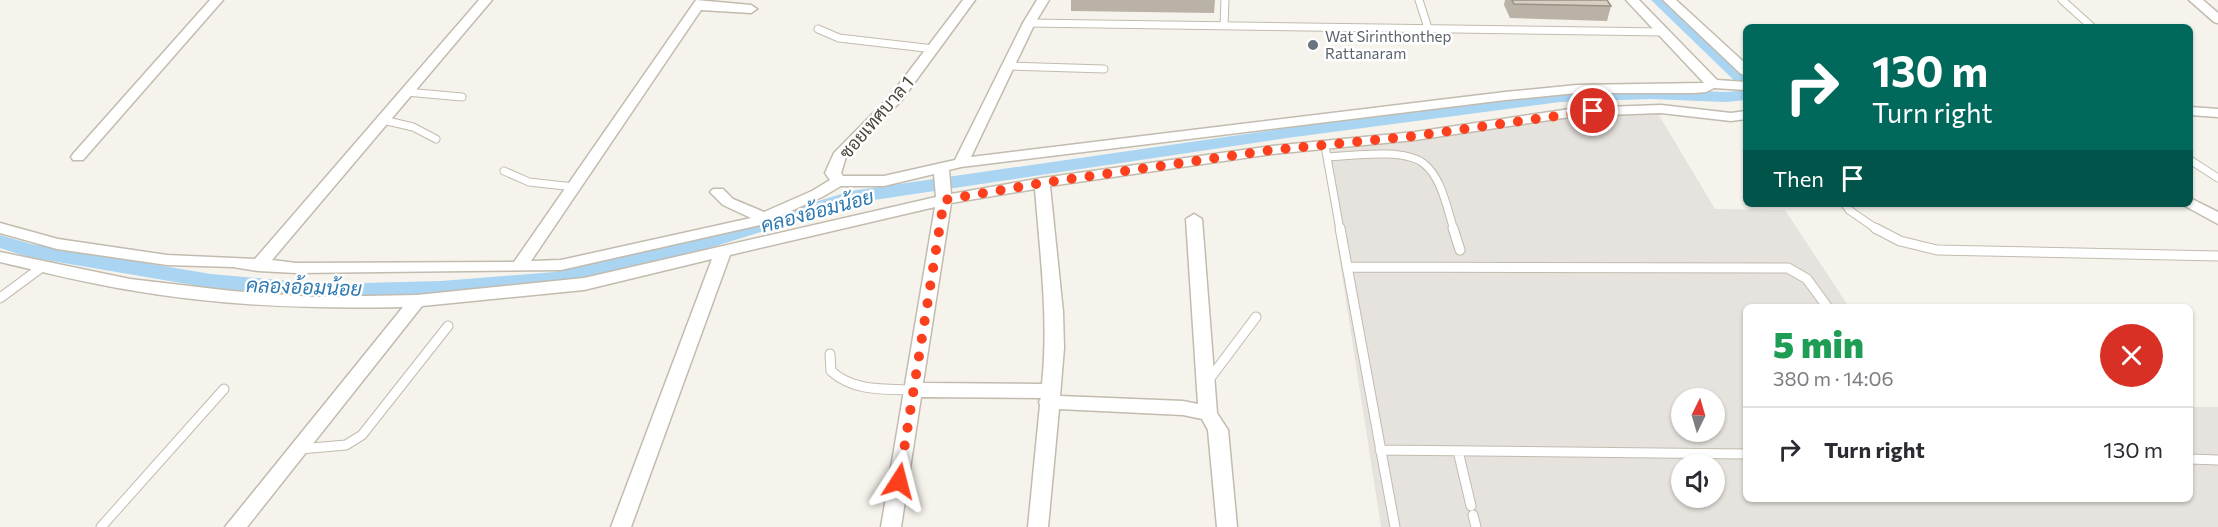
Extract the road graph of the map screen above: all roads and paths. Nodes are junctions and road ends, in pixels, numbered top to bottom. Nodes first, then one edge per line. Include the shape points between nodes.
1 (217, 0) edge
2 (486, 0) edge
3 (969, 0) edge
4 (1043, 0) edge
5 (1225, 0) edge
6 (1419, 0) edge
7 (1632, 0) edge
8 (1669, 0) edge
9 (2062, 0) edge
10 (2195, 0) edge
11 (700, 3) edge
12 (752, 9) dead end
13 (2218, 19) edge
14 (1029, 23) junction
15 (2089, 24) edge
16 (1224, 25) junction
17 (1428, 28) junction
18 (818, 29) dead end
19 (1663, 32) junction
20 (934, 49) junction
21 (1008, 66) junction
22 (1743, 68) edge
23 (1104, 69) dead end
24 (1711, 84) junction
25 (1743, 86) edge
26 (406, 93) junction
27 (462, 97) dead end
28 (2193, 111) edge
29 (2218, 113) edge
30 (1743, 115) edge
31 (383, 120) junction
32 (436, 140) dead end
33 (1326, 151) junction
34 (78, 157) dead end
35 (2193, 162) edge
36 (962, 163) junction
37 (504, 171) dead end
38 (2218, 178) edge
39 (838, 182) junction
40 (1042, 183) junction
41 (943, 184) junction
42 (574, 187) junction
43 (718, 192) dead end
44 (2193, 205) edge
45 (1847, 207) edge
46 (765, 218) junction
47 (1194, 219) dead end
48 (2218, 219) edge
49 (0, 228) edge
50 (724, 250) junction
51 (1460, 250) dead end
52 (2218, 256) edge
53 (0, 257) edge
54 (258, 266) junction
55 (42, 267) junction
56 (519, 267) junction
57 (1347, 267) junction
58 (0, 298) edge
59 (417, 301) junction
60 (1825, 304) edge
61 (1256, 317) dead end
62 (448, 326) dead end
63 (830, 354) dead end
64 (1206, 383) junction
65 (224, 389) dead end
66 (914, 390) junction
67 (1049, 396) junction
68 (1208, 413) junction
69 (297, 450) junction
70 (1380, 450) junction
71 (1458, 451) junction
72 (1743, 454) edge
73 (2193, 459) edge
74 (2218, 460) edge
75 (101, 527) edge
76 (235, 527) edge
77 (621, 527) edge
78 (891, 527) edge
79 (1038, 527) edge
80 (1227, 527) edge
81 (1395, 527) edge
82 (1476, 527) edge

1 - 34 street
2 - 26 street
3 - 20 street, ซอยเทศบาล 1
4 - 14 street
5 - 16 lane
6 - 17 lane
7 - 19 street
8 - 22 street
9 - 15 lane
10 - 13 street
11 - 12 street
11 - 42 street
14 - 16 lane
14 - 21 street
16 - 17 lane
17 - 19 lane
18 - 20 lane via 839,38
19 - 24 street
20 - 39 street, ซอยเทศบาล 1 via 896,98 839,156 833,172
21 - 23 lane
21 - 36 street
24 - 25 street
24 - 36 street via 1693,89 1577,89 1505,96
26 - 27 lane
26 - 31 street
28 - 29 street
30 - 33 street via 1652,109 1576,112
31 - 32 lane via 413,127
31 - 54 street
33 - 40 street via 1272,150
33 - 51 lane via 1393,156 1425,164 1435,179
33 - 57 lane
35 - 38 lane
36 - 41 street
37 - 42 lane via 513,178
39 - 41 street, ซอยเทศบาล 1
39 - 46 street
40 - 41 street
40 - 67 street via 1054,312 1055,348
41 - 50 street
41 - 66 street
42 - 56 street
43 - 46 street via 728,202
44 - 48 street
45 - 52 lane via 1888,238 1913,247
46 - 56 street via 561,265
47 - 64 street
49 - 54 street via 68,245 167,260
50 - 59 street via 584,284
50 - 77 street
53 - 55 street
54 - 56 street
55 - 58 lane
55 - 59 street via 130,285 232,297 314,303
57 - 60 lane via 1788,268 1809,279
57 - 70 lane
59 - 69 street
61 - 64 lane
62 - 69 lane via 362,435 346,445
63 - 66 lane via 831,371 840,381 859,387
64 - 68 street
65 - 75 lane
66 - 67 street
66 - 78 street
67 - 68 street
67 - 79 street
68 - 80 street via 1218,430
69 - 76 street
70 - 71 lane
70 - 81 lane
71 - 72 lane
71 - 82 lane
73 - 74 lane

